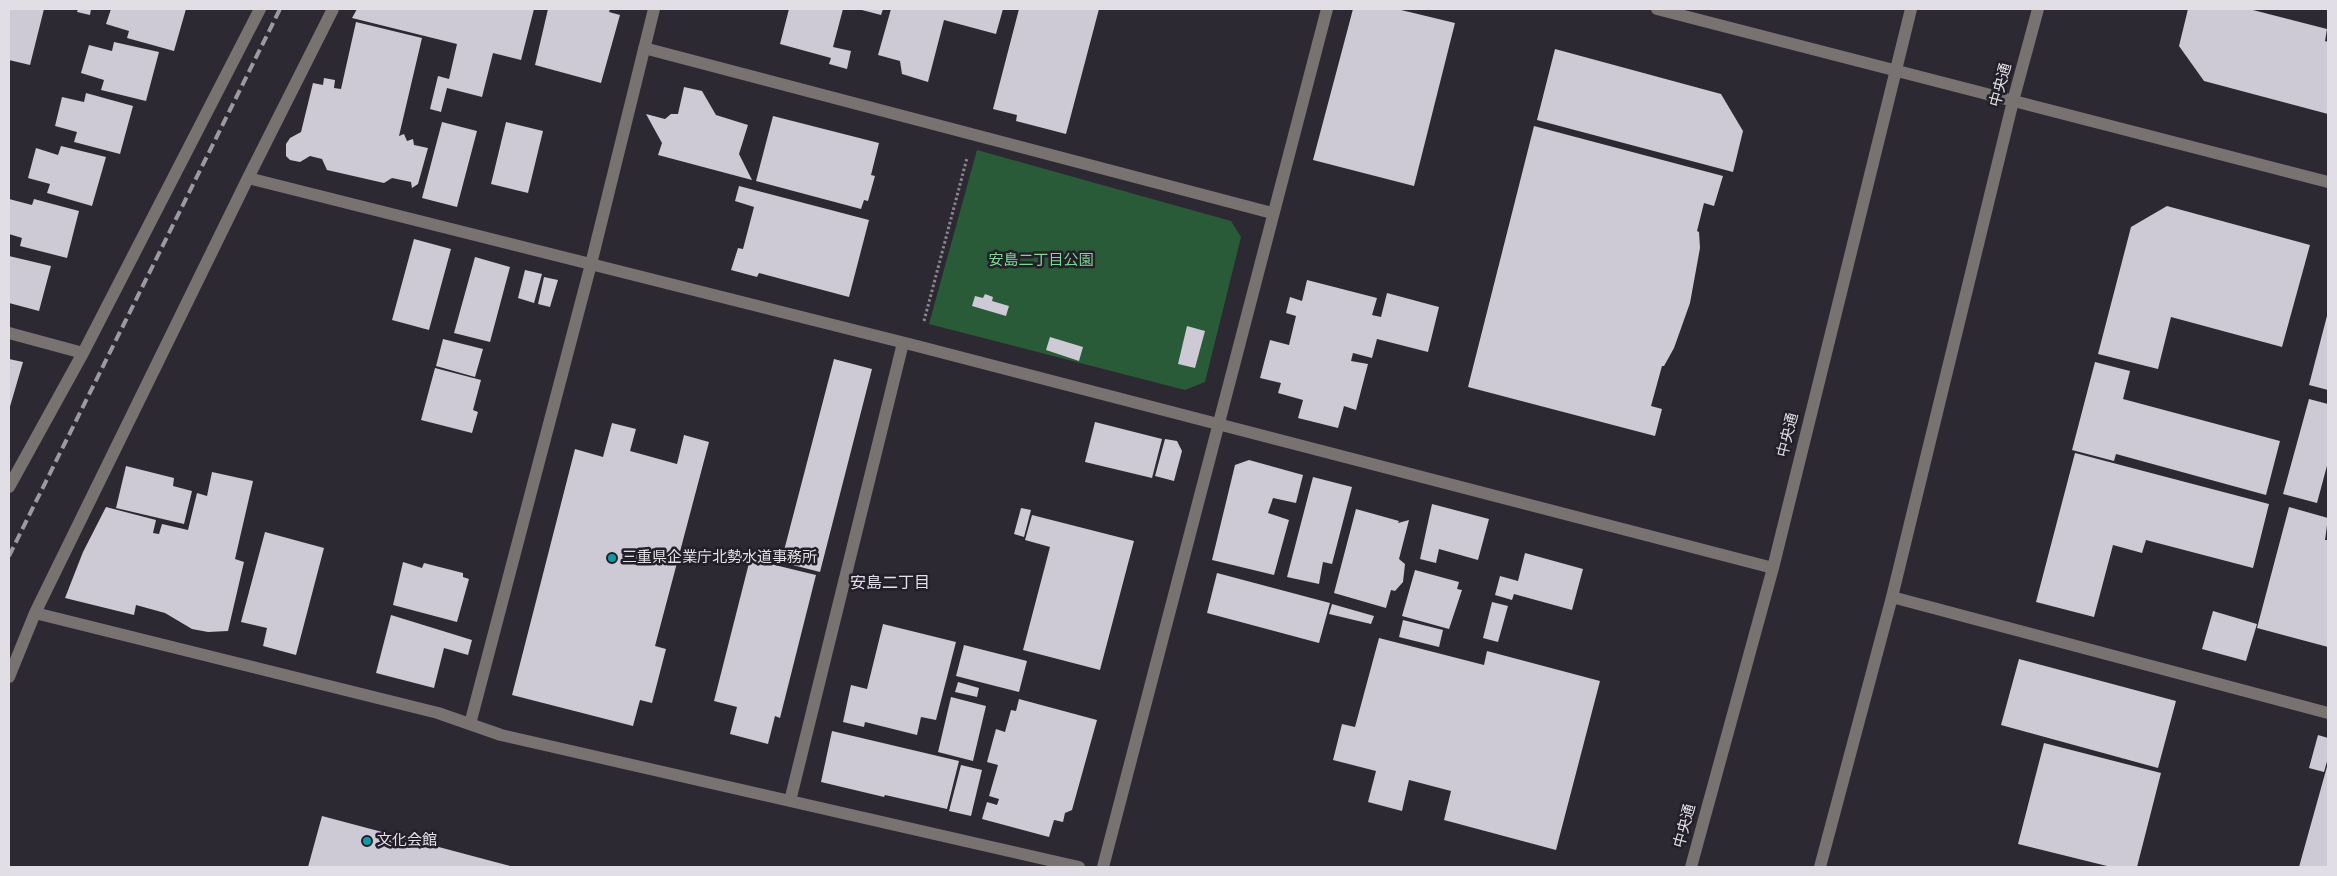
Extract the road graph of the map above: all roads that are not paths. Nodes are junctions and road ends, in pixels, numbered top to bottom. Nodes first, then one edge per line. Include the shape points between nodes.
1 (260, 9) edge
2 (333, 9) edge
3 (654, 9) edge
4 (1326, 9) edge
5 (1657, 9) edge
6 (1911, 9) edge
7 (2038, 9) edge
8 (644, 48) junction
9 (1894, 70) junction
10 (2012, 102) junction
11 (248, 178) junction
12 (2328, 182) edge
13 (1272, 213) junction
14 (591, 264) junction
15 (9, 334) edge
16 (903, 343) junction
17 (83, 353) junction
18 (1217, 423) junction
19 (9, 487) edge
20 (1772, 568) junction
21 (1892, 597) junction
22 (35, 613) junction
23 (9, 678) edge
24 (2328, 713) edge
25 (470, 724) junction
26 (790, 801) junction
27 (1079, 867) edge
28 (1103, 867) edge
29 (1691, 867) edge
30 (1820, 867) edge

1 - 17 street
2 - 11 street
3 - 8 street
4 - 13 street
5 - 9 street
6 - 9 street, 中央通
7 - 10 street, 中央通
8 - 13 street
8 - 14 street
9 - 10 street
9 - 20 street, 中央通
10 - 12 street
10 - 21 street, 中央通
11 - 14 street
11 - 22 street
13 - 18 street
14 - 16 street
14 - 25 street
15 - 17 street
16 - 18 street
16 - 26 street
17 - 19 street
18 - 20 street
18 - 28 street
20 - 29 street, 中央通
21 - 24 street
21 - 30 street, 中央通
22 - 23 street
22 - 25 street via 438,713
25 - 26 street via 501,735
26 - 27 street

